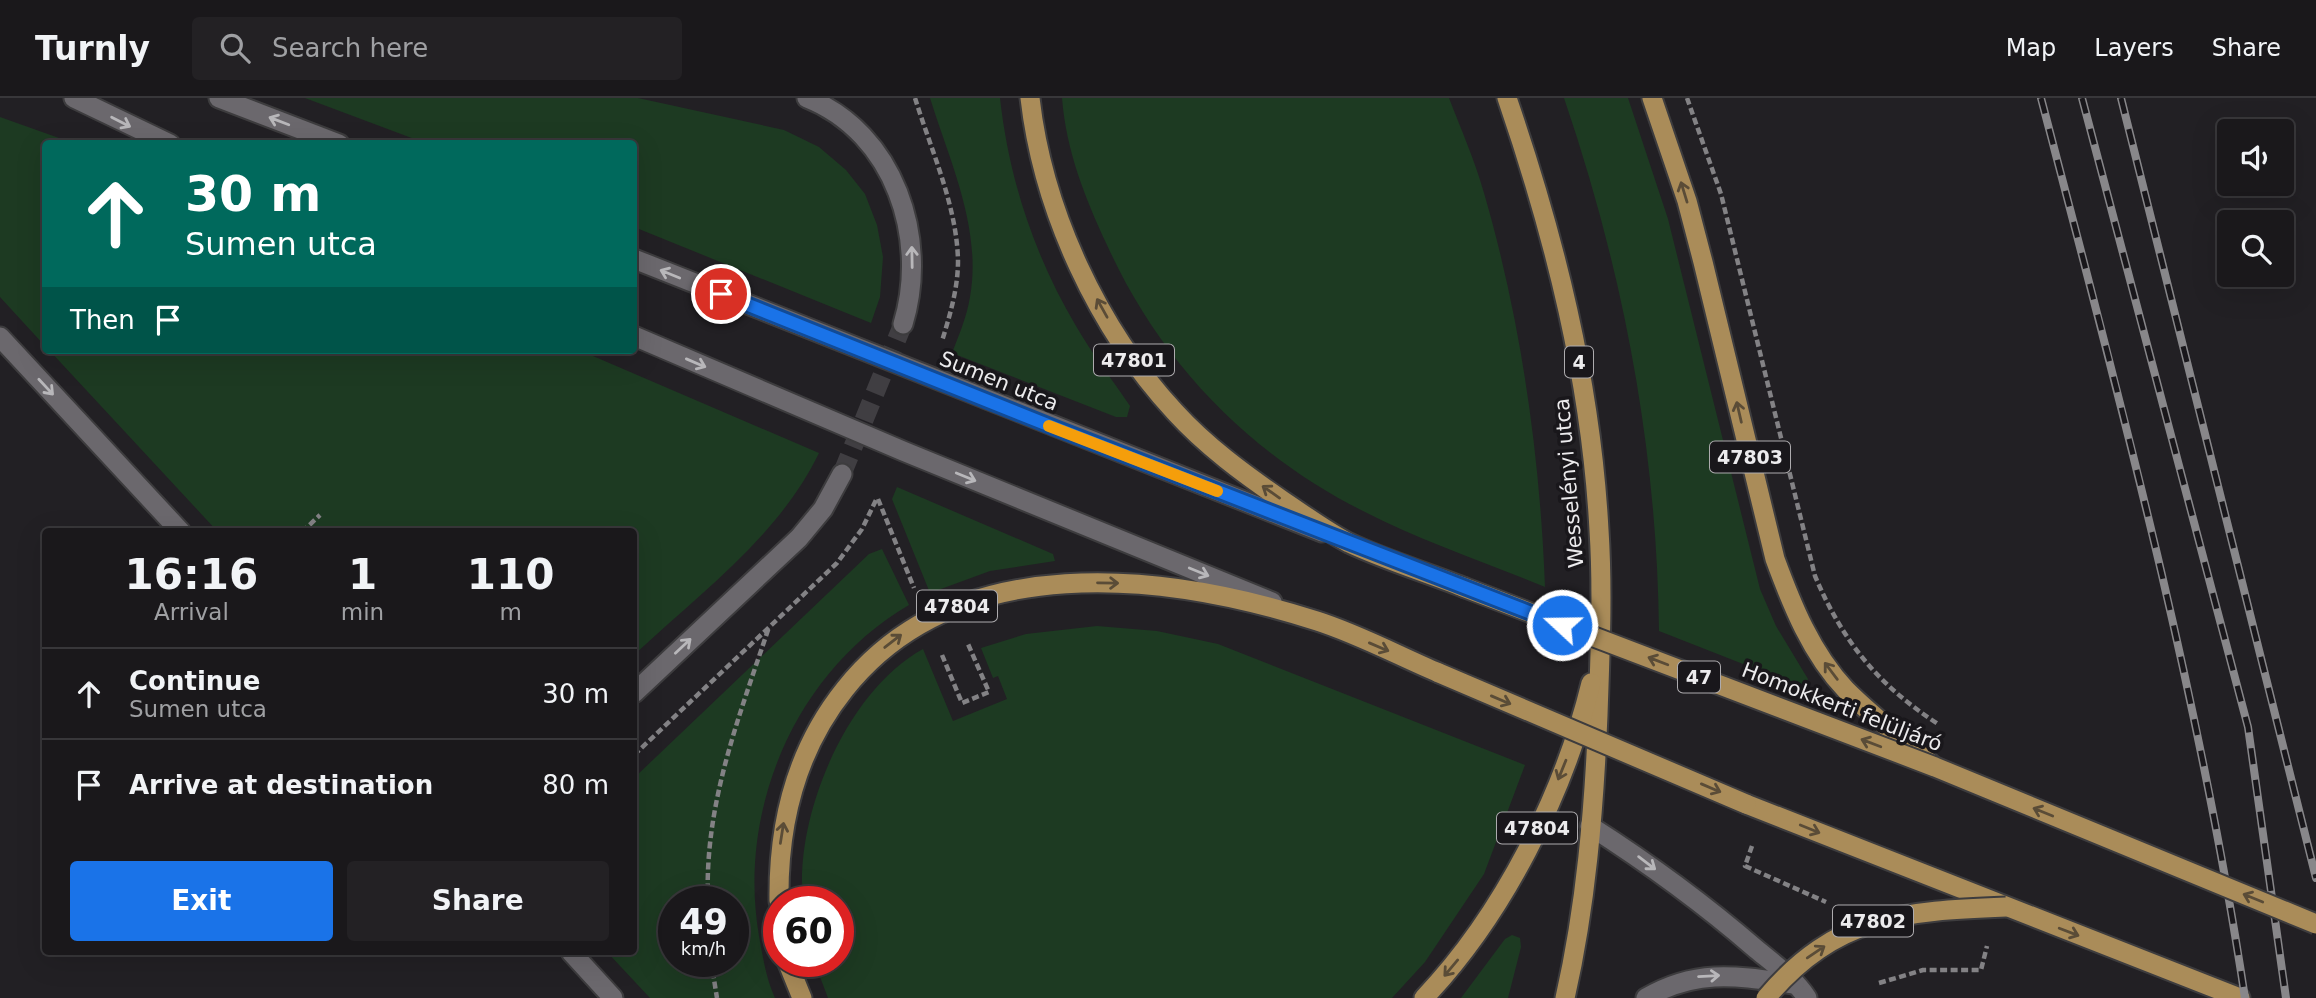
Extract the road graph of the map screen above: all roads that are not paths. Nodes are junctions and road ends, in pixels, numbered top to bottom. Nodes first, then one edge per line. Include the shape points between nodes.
1 (74, 98) edge
2 (219, 98) edge
3 (807, 98) edge
4 (1030, 98) edge
5 (1507, 98) edge
6 (1652, 98) edge
7 (162, 140) edge
8 (329, 140) edge
9 (637, 260) edge
10 (902, 324) tunnel mouth
11 (0, 337) edge
12 (637, 337) edge
13 (842, 474) tunnel mouth
14 (177, 528) edge
15 (1349, 542) junction
16 (1319, 621) junction
17 (1601, 634) junction
18 (637, 690) edge
19 (1935, 767) junction
20 (1590, 825) junction
21 (779, 886) edge
22 (2006, 907) junction
23 (2316, 925) edge
24 (574, 955) edge
25 (793, 977) edge
26 (1802, 991) edge
27 (613, 998) edge
28 (802, 998) edge
29 (1424, 998) edge
30 (1565, 998) edge
31 (1646, 998) edge
32 (1766, 998) edge
33 (2240, 998) edge

1 -> 7 street
8 -> 2 street
10 -> 3 street via 912,275 909,227 892,179 854,128
15 -> 4 main road, 47801 via 1215,450 1143,373 1071,246 1044,172
5 - 17 main road, Wesselényi utca / 4 via 1542,205 1576,342 1597,507
19 -> 6 main road, 47803 via 1845,688 1791,603 1775,559 1687,201
15 -> 9 street, Sumen utca
11 -> 14 street
12 -> 16 street
18 -> 13 street via 799,538 823,509
19 -> 15 main road, Homokkerti felüljáró / 47, bridge
21 -> 16 main road, 47804 via 785,816 813,738 857,673 900,635 923,622 1007,591 1093,583 1189,591
16 -> 22 main road, bridge via 1746,804
17 - 20 main road, Wesselényi utca / 4
17 -> 29 main road, 47804 via 1579,727 1530,844 1476,936
23 -> 19 main road, Homokkerti felüljáró / 47, bridge
20 -> 26 street via 1720,919
20 - 30 main road, Wesselényi utca / 4 via 1583,899
32 -> 22 main road, 47802, bridge via 1815,951 1877,919 1928,910
22 -> 33 main road
24 - 27 street
25 - 28 main road
31 -> 26 street via 1692,977 1719,975

